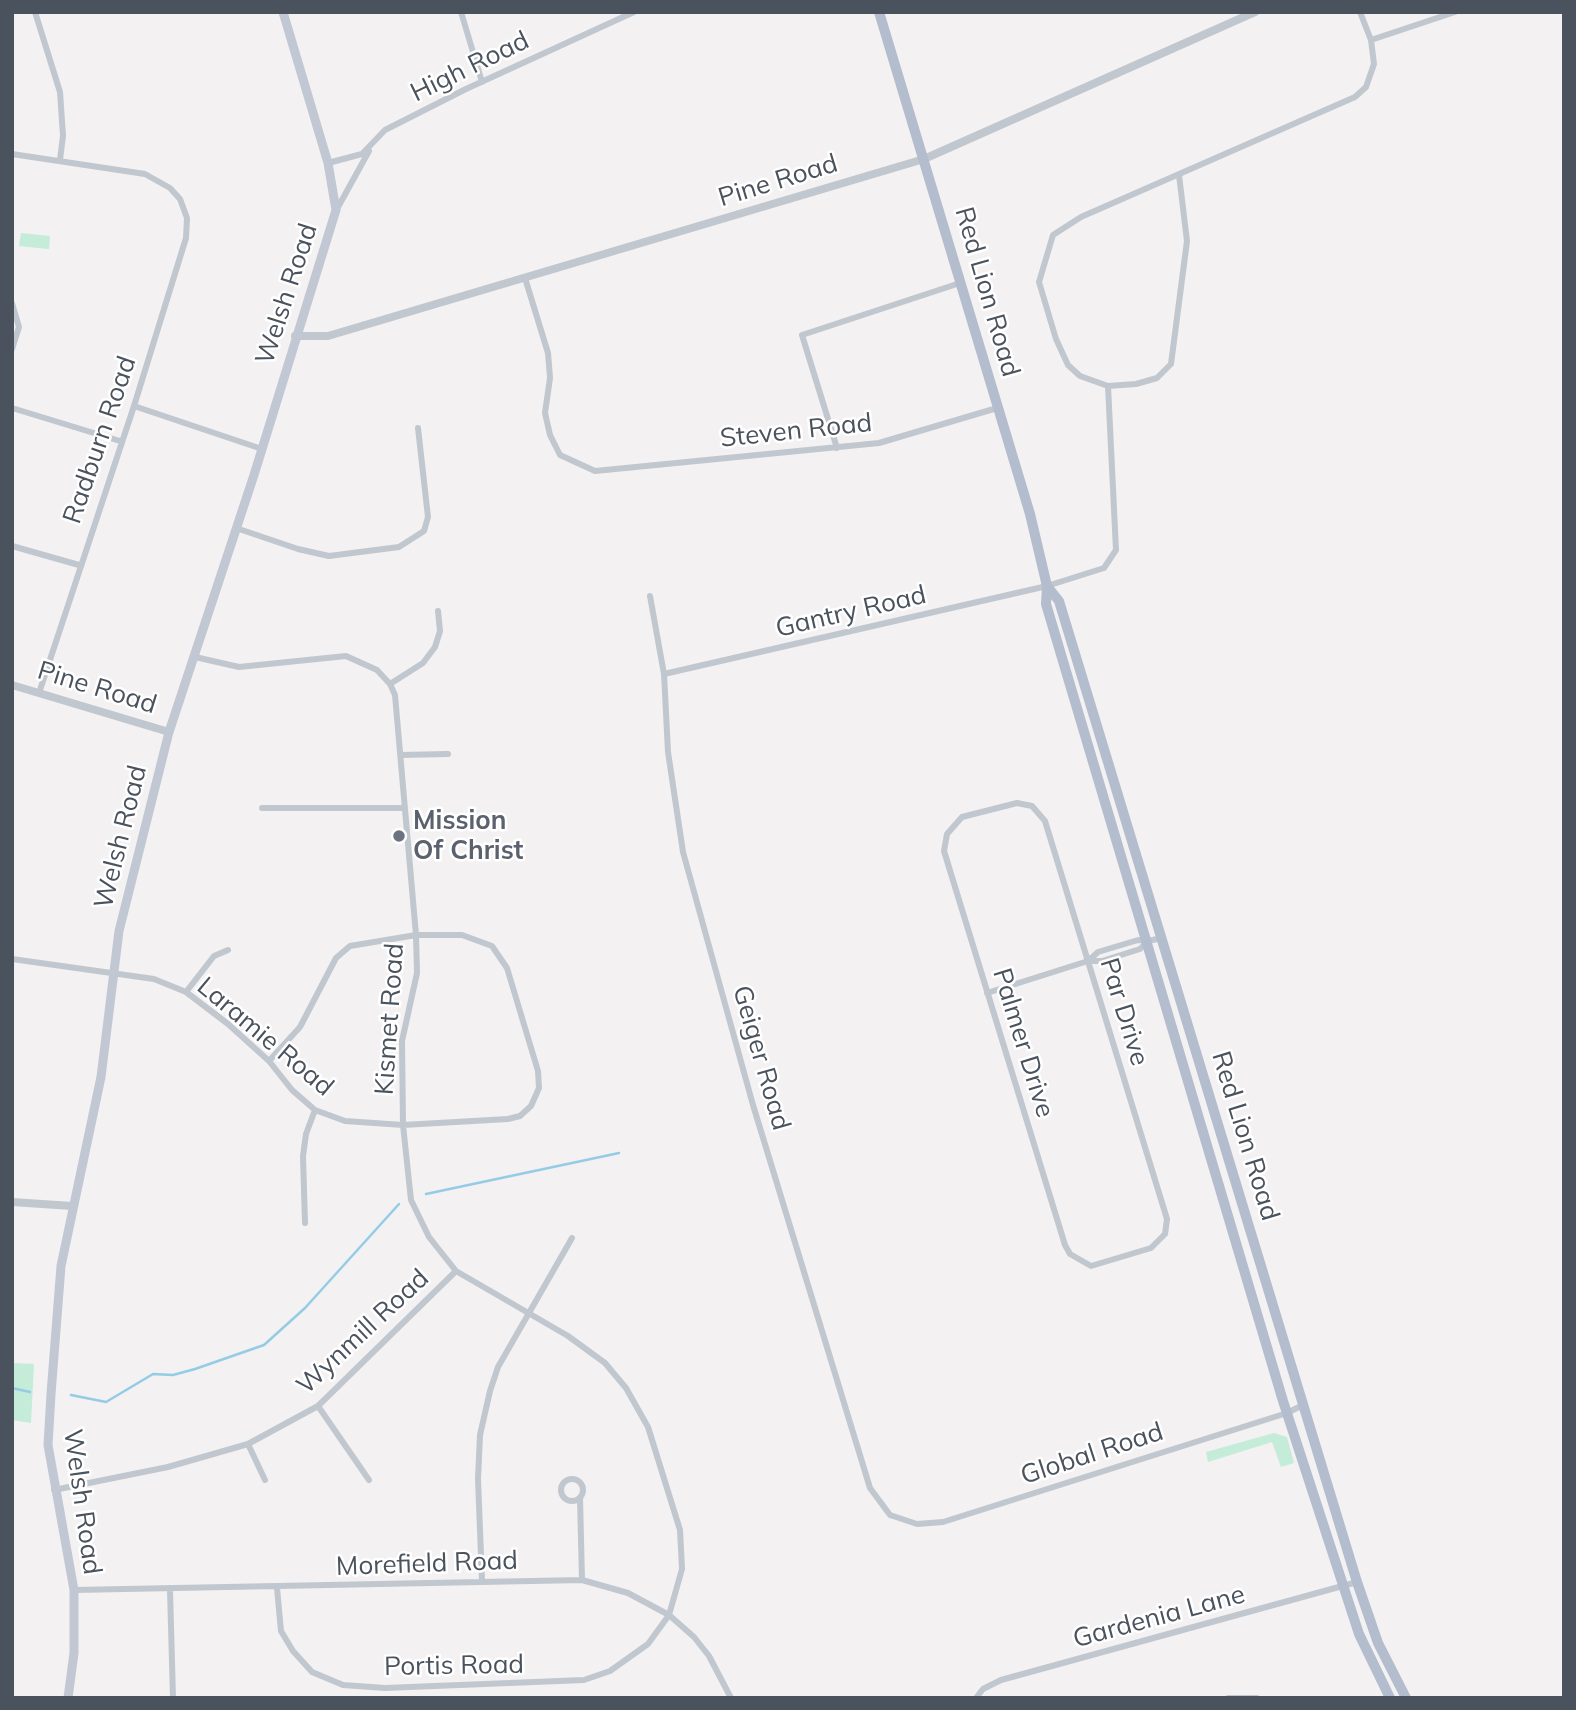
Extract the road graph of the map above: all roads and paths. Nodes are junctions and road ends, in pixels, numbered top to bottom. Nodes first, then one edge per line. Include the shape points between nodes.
1 (35, 12) edge
2 (283, 12) edge
3 (461, 12) edge
4 (634, 12) edge
5 (879, 12) edge
6 (1255, 12) edge
7 (1360, 12) edge
8 (1455, 12) edge
9 (1371, 40) junction
10 (482, 82) junction
11 (371, 147) junction
12 (12, 154) edge
13 (924, 159) junction
14 (60, 160) junction
15 (328, 163) junction
16 (1180, 175) junction
17 (336, 210) junction
18 (525, 278) junction
19 (960, 282) junction
20 (12, 303) edge
21 (295, 336) junction
22 (12, 349) edge
23 (1108, 386) junction
24 (134, 406) junction
25 (12, 408) edge
26 (997, 408) junction
27 (418, 428) dead end
28 (120, 441) junction
29 (837, 448) junction
30 (262, 449) junction
31 (236, 528) junction
32 (12, 546) edge
33 (79, 565) junction
34 (1047, 586) junction
35 (650, 596) dead end
36 (438, 611) dead end
37 (195, 657) junction
38 (664, 674) junction
39 (390, 684) junction
40 (12, 685) edge
41 (39, 693) junction
42 (169, 732) junction
43 (448, 754) dead end
44 (401, 755) junction
45 (1032, 806) joint
46 (262, 808) dead end
47 (403, 808) junction
48 (416, 935) junction
49 (1162, 938) junction
50 (1148, 942) junction
51 (228, 950) dead end
52 (12, 959) edge
53 (1088, 961) junction
54 (116, 973) junction
55 (186, 992) junction
56 (987, 993) junction
57 (269, 1061) junction
58 (315, 1110) junction
59 (403, 1125) junction
60 (12, 1202) edge
61 (72, 1206) junction
62 (305, 1223) dead end
63 (572, 1238) dead end
64 (1078, 1260) joint
65 (456, 1270) junction
66 (529, 1312) junction
67 (1303, 1405) junction
68 (318, 1406) junction
69 (1287, 1413) junction
70 (248, 1444) junction
71 (265, 1479) dead end
72 (369, 1479) dead end
73 (54, 1490) junction
74 (580, 1498) dead end
75 (890, 1515) joint
76 (583, 1580) junction
77 (482, 1581) junction
78 (1357, 1582) junction
79 (277, 1588) junction
80 (1343, 1588) junction
81 (74, 1590) junction
82 (170, 1590) junction
83 (669, 1615) junction
84 (68, 1698) edge
85 (173, 1698) edge
86 (732, 1698) edge
87 (976, 1698) edge
88 (1228, 1698) edge
89 (1258, 1698) edge
90 (1390, 1698) edge
91 (1406, 1698) edge

1 - 14 street via 60,92
2 - 15 main road, Welsh Road
3 - 10 street
4 - 10 street, High Road
5 - 13 main road, Red Lion Road
6 - 13 street, Pine Road
7 - 9 street
8 - 9 street
9 - 16 street via 1371,76 1355,97
10 - 11 street, High Road via 385,130
11 - 15 street, High Road via 349,159
11 - 17 street
12 - 14 street
13 - 18 street, Pine Road
13 - 19 main road, Red Lion Road
14 - 24 street, Radburn Road via 145,174 170,188 187,218 186,238
15 - 17 main road, Welsh Road
16 - 23 street via 1186,241 1171,364 1157,378
16 - 23 street via 1081,217 1053,235 1044,256 1039,282 1068,365 1080,376
17 - 21 main road, Welsh Road
18 - 21 street, Pine Road via 328,336
18 - 29 street, Steven Road via 548,353 545,413 560,454 595,471
19 - 26 main road, Red Lion Road
19 - 29 street via 802,335
20 - 22 street via 19,327
21 - 30 main road, Welsh Road
23 - 34 street, Gantry Road via 1116,550 1104,568
24 - 28 street, Radburn Road
24 - 30 street
25 - 28 street
26 - 29 street, Steven Road via 879,443
26 - 34 main road, Red Lion Road
27 - 31 street via 428,517 424,531 399,547 329,556
28 - 33 street, Radburn Road
30 - 31 main road, Welsh Road
31 - 37 main road, Welsh Road
32 - 33 street
33 - 41 street, Radburn Road
34 - 38 street, Gantry Road
34 - 49 main road, Red Lion Road via 1059,601
34 - 50 main road, Red Lion Road via 1046,604
35 - 38 street, Geiger Road
36 - 39 street via 440,631 435,647 423,663
37 - 39 street via 239,667 346,656 377,670
37 - 42 main road, Welsh Road
38 - 75 street, Geiger Road via 668,752 683,852 870,1489
39 - 44 street, Kismet Road
40 - 41 street, Pine Road
41 - 42 street, Pine Road
42 - 54 main road, Welsh Road via 126,897
43 - 44 street
44 - 47 street, Kismet Road
45 - 53 street, Par Drive via 1045,821
45 - 56 street, Palmer Drive via 1017,803 962,817 947,834 944,851
46 - 47 street
47 - 48 street, Kismet Road
48 - 57 street via 362,942 335,958 300,1027
48 - 59 street, Kismet Road via 417,973 402,1041
48 - 59 street, Laramie Road via 462,935 492,946 507,968 539,1088 520,1116
49 - 50 street
49 - 67 main road, Red Lion Road
50 - 53 street via 1140,949
50 - 69 main road, Red Lion Road
51 - 55 street via 214,956
52 - 54 street, Laramie Road
53 - 56 street
53 - 64 street, Par Drive via 1167,1219 1165,1234 1151,1248 1091,1266
54 - 55 street, Laramie Road via 154,979
54 - 61 main road, Welsh Road via 101,1077
55 - 57 street, Laramie Road
56 - 64 street, Palmer Drive via 1065,1245
57 - 58 street, Laramie Road
58 - 59 street, Laramie Road via 361,1124
58 - 62 street via 303,1156
59 - 65 street, Kismet Road via 411,1200 429,1237
60 - 61 street
61 - 73 main road, Welsh Road via 61,1266 51,1394 48,1445
63 - 66 street
65 - 66 street, Kismet Road
65 - 68 street, Wynmill Road
66 - 77 street via 498,1367 480,1435
66 - 83 street, Kismet Road via 605,1363 648,1427 680,1530 682,1569
67 - 69 street, Global Road
67 - 78 main road, Red Lion Road
68 - 70 street, Wynmill Road
68 - 72 street
69 - 75 street, Global Road via 943,1521 917,1524
69 - 80 main road, Red Lion Road
70 - 71 street
70 - 73 street, Wynmill Road
73 - 81 main road, Welsh Road
74 - 76 street
76 - 77 street, Morefield Road
76 - 83 street, Morefield Road via 628,1593
77 - 79 street, Morefield Road
78 - 80 street, Gardenia Lane
78 - 91 main road, Red Lion Road via 1378,1643
79 - 82 street, Morefield Road
79 - 83 street, Portis Road via 281,1631 312,1672 343,1685 385,1688 584,1680 610,1671 648,1644
80 - 87 street, Gardenia Lane via 1001,1679
80 - 90 main road, Red Lion Road
81 - 82 street, Morefield Road
81 - 84 main road, Welsh Road via 75,1653
82 - 85 street
83 - 86 street, Morefield Road via 709,1656
88 - 89 street

